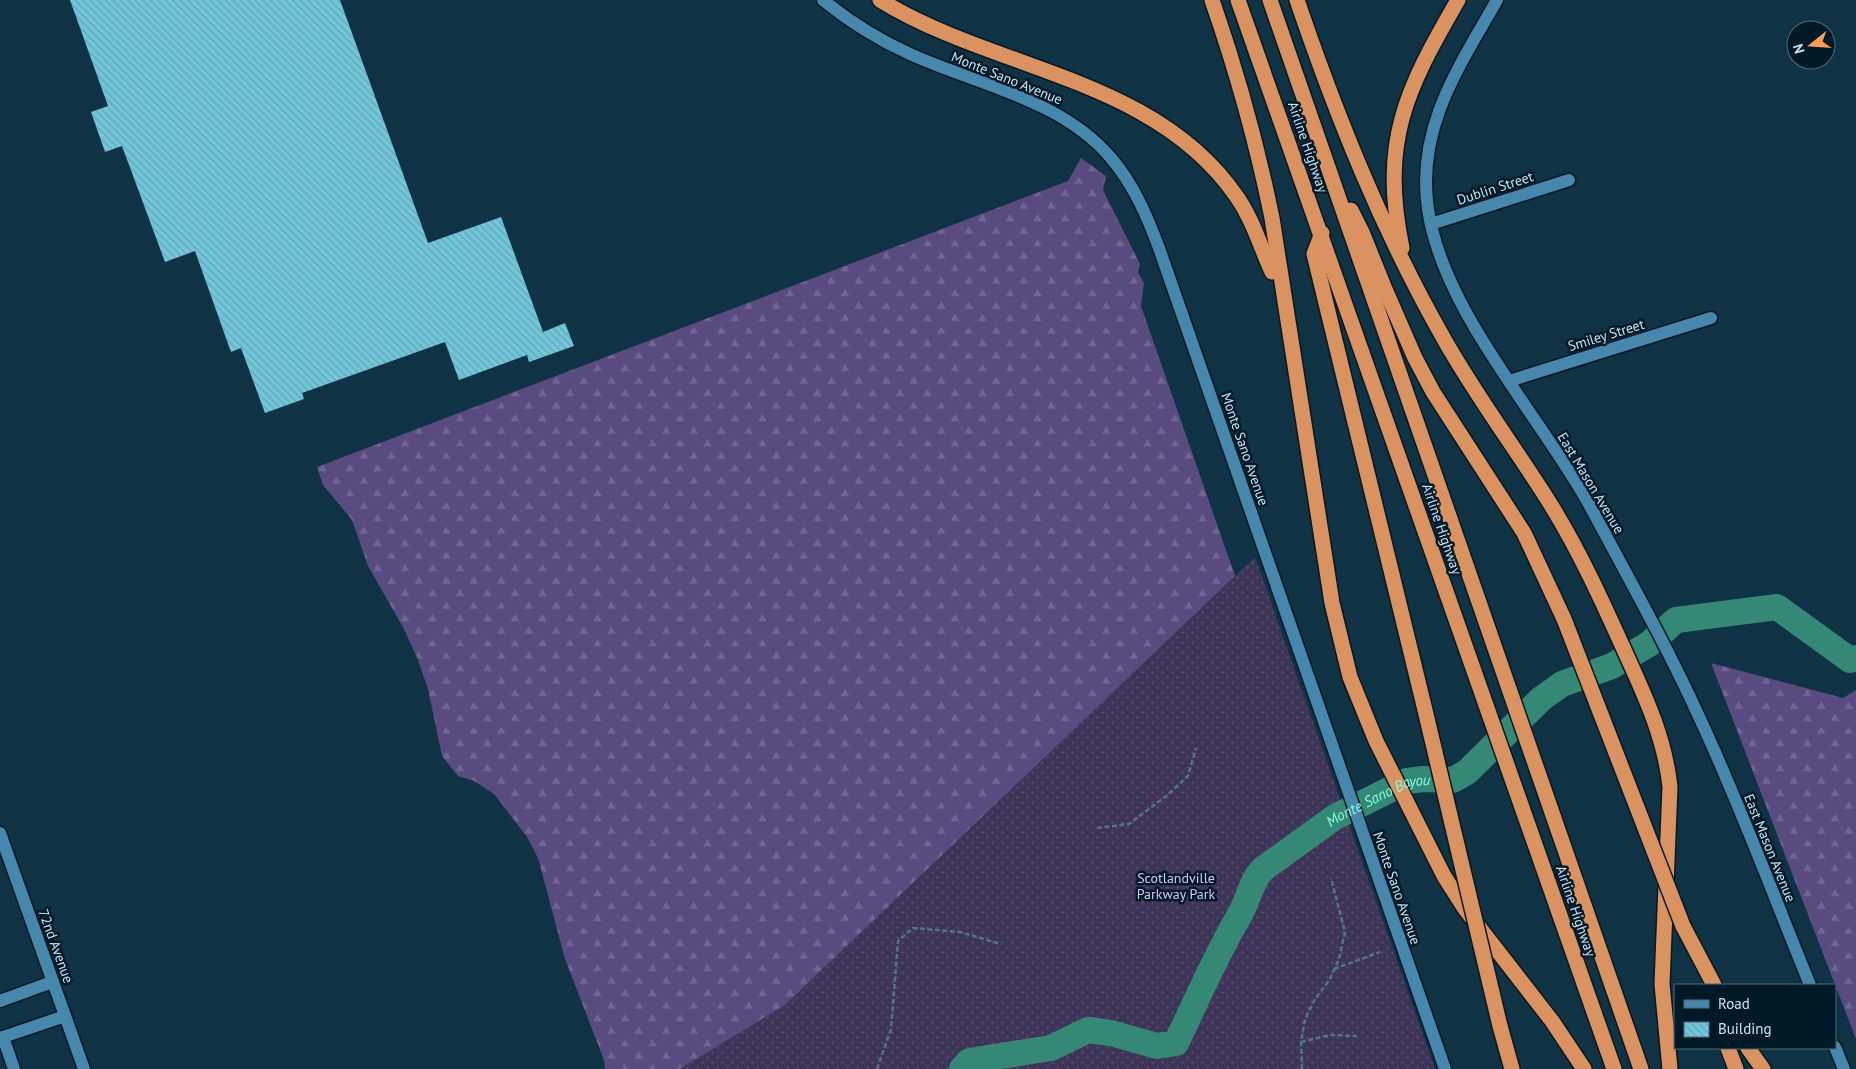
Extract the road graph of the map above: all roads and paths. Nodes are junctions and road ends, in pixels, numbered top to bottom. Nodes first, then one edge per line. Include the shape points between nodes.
1 (823, 0) edge
2 (880, 0) edge
3 (1212, 0) edge
4 (1238, 0) edge
5 (1270, 0) edge
6 (1297, 0) edge
7 (1458, 0) edge
8 (1497, 0) edge
9 (1326, 164) junction
10 (1569, 180) dead end
11 (1431, 224) junction
12 (1322, 233) junction
13 (1406, 269) junction
14 (1281, 286) junction
15 (1711, 318) dead end
16 (1509, 380) junction
17 (1196, 748) dead end
18 (1097, 828) dead end
19 (0, 833) edge
20 (1331, 878) dead end
21 (1683, 926) junction
22 (1001, 944) dead end
23 (1380, 952) dead end
24 (1334, 969) junction
25 (52, 982) junction
26 (1704, 984) edge
27 (1713, 984) edge
28 (1810, 984) edge
29 (0, 1001) edge
30 (65, 1016) junction
31 (1500, 1026) junction
32 (1357, 1036) dead end
33 (1, 1037) edge
34 (1302, 1042) junction
35 (1728, 1049) edge
36 (1749, 1049) edge
37 (1836, 1049) edge
38 (14, 1069) edge
39 (84, 1069) edge
40 (877, 1069) edge
41 (1302, 1069) edge
42 (1445, 1069) edge
43 (1505, 1069) edge
44 (1512, 1069) edge
45 (1584, 1069) edge
46 (1614, 1069) edge
47 (1641, 1069) edge
48 (1670, 1069) edge
49 (1736, 1069) edge
50 (1763, 1069) edge
51 (1844, 1069) edge

1 - 42 street, Monte Sano Avenue via 895,47 1060,116 1089,136 1127,178 1156,242
2 - 14 highway via 938,31 1120,101 1170,130 1205,160 1236,196 1258,234 1271,270
3 - 14 highway via 1242,93 1262,172
4 - 12 highway, Airline Highway
5 - 9 highway, Airline Highway
6 - 13 highway via 1344,131
7 - 13 highway via 1412,86 1396,140 1393,171 1395,208
8 - 11 street, East Mason Avenue via 1448,85 1437,114 1427,163
9 - 21 highway, bridge via 1362,232 1433,392 1524,533 1564,619
9 - 47 highway, Airline Highway
10 - 11 street, Dublin Street
11 - 16 street, East Mason Avenue via 1440,258 1456,291
12 - 31 highway, bridge via 1314,254
12 - 46 highway, Airline Highway
13 - 48 highway via 1457,362 1555,512 1601,599 1663,744 1670,787 1662,984
14 - 45 highway via 1332,603 1350,677 1376,741 1444,876
15 - 16 street, Smiley Street
16 - 28 street, East Mason Avenue via 1577,485 1679,678 1718,759
17 - 18 path via 1188,776 1166,797 1129,824
19 - 25 street, 72nd Avenue
20 - 24 path via 1345,932
21 - 26 highway
21 - 27 highway
22 - 40 path via 960,932 913,928 898,941 891,1029
23 - 24 path
24 - 34 path via 1305,1019
25 - 29 street
25 - 30 street, 72nd Avenue
30 - 33 street
30 - 39 street, 72nd Avenue
31 - 43 highway
31 - 44 highway
32 - 34 path via 1330,1035
33 - 38 street
34 - 41 path
35 - 49 highway
36 - 50 highway
37 - 51 street

